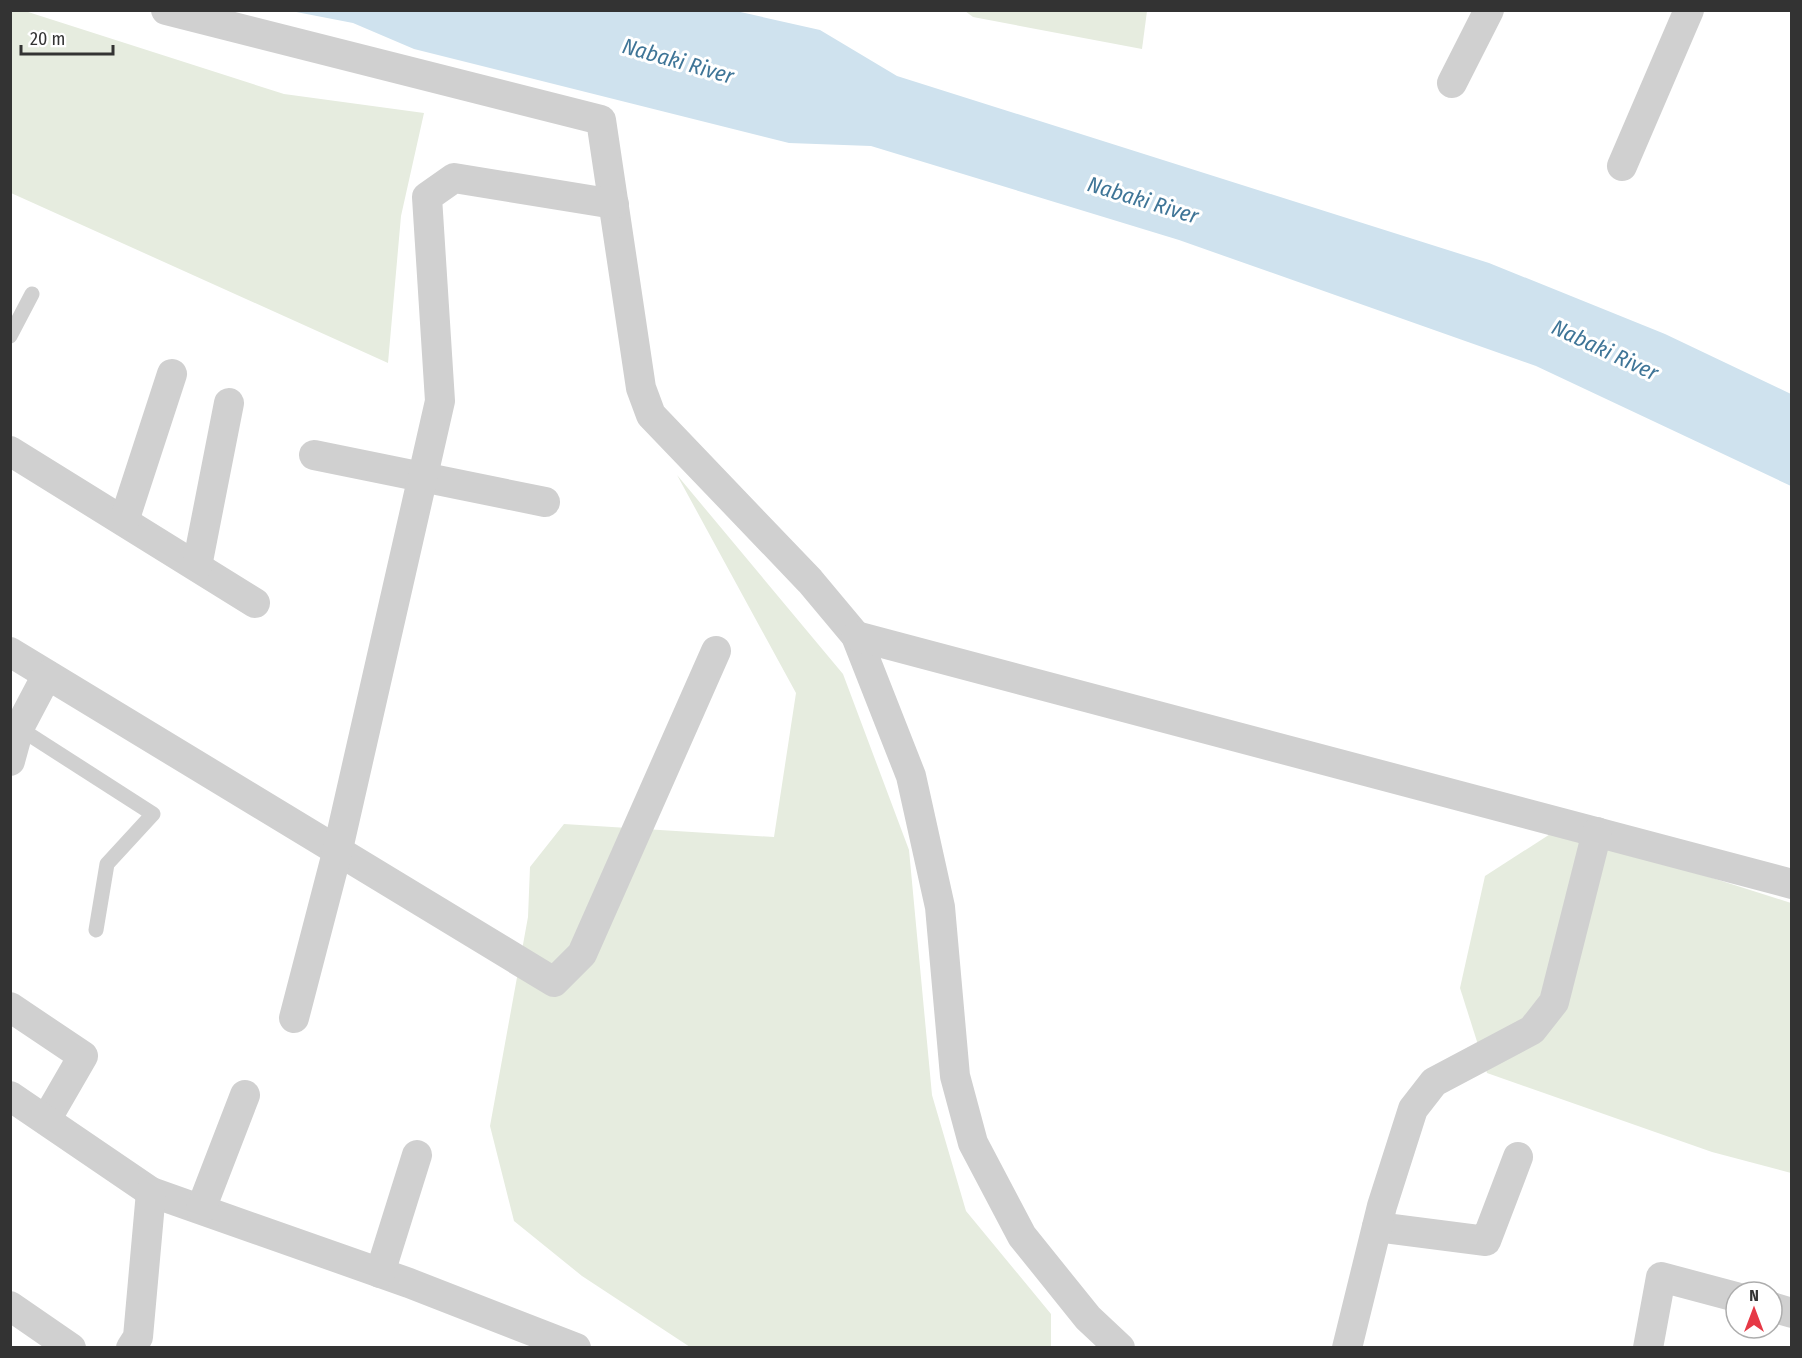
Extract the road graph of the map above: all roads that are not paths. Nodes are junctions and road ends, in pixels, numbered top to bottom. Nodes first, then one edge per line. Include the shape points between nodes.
1 (166, 10) edge
2 (1488, 10) edge
3 (1689, 10) edge
4 (1452, 83) dead end
5 (1622, 166) dead end
6 (614, 204) junction
7 (32, 294) dead end
8 (10, 336) edge
9 (172, 374) dead end
10 (229, 403) dead end
11 (10, 450) edge
12 (314, 455) dead end
13 (422, 477) junction
14 (545, 502) dead end
15 (124, 521) junction
16 (197, 566) junction
17 (255, 603) dead end
18 (856, 636) junction
19 (716, 651) dead end
20 (10, 652) edge
21 (47, 675) junction
22 (19, 728) junction
23 (10, 761) edge
24 (1597, 832) junction
25 (338, 849) junction
26 (1791, 884) edge
27 (96, 930) dead end
28 (10, 1007) edge
29 (294, 1018) dead end
30 (245, 1095) dead end
31 (10, 1096) edge
32 (46, 1120) junction
33 (417, 1155) dead end
34 (1518, 1157) dead end
35 (151, 1192) junction
36 (201, 1209) junction
37 (1377, 1227) junction
38 (380, 1273) junction
39 (1724, 1294) edge
40 (10, 1306) edge
41 (546, 1342) edge
42 (71, 1347) edge
43 (131, 1347) edge
44 (576, 1347) edge
45 (1120, 1347) edge
46 (1347, 1347) edge
47 (1648, 1347) edge

1 - 6 street via 601,120
2 - 4 street
3 - 5 street
6 - 13 street via 454,178 427,197 440,401
6 - 18 street via 641,388 651,415 810,581
7 - 8 lane
9 - 15 street
10 - 16 street
11 - 15 street
12 - 13 street
13 - 14 street
13 - 25 street
15 - 16 street
16 - 17 street
18 - 24 street
18 - 45 street via 913,787 940,907 955,1076 973,1143 1023,1236 1088,1318
19 - 25 street via 582,954 554,981
20 - 21 street
21 - 22 street
21 - 25 street
22 - 23 street
22 - 27 lane via 153,814 107,864
24 - 26 street
24 - 37 street via 1554,1002 1532,1030 1434,1082 1413,1109
25 - 29 street
28 - 32 street via 83,1056
30 - 36 street
31 - 32 street
32 - 35 street
33 - 38 street
34 - 37 street via 1486,1240
35 - 36 street
35 - 43 street via 138,1337
36 - 38 street
37 - 46 street
38 - 41 street
39 - 47 street via 1661,1277
40 - 42 street
41 - 44 street

